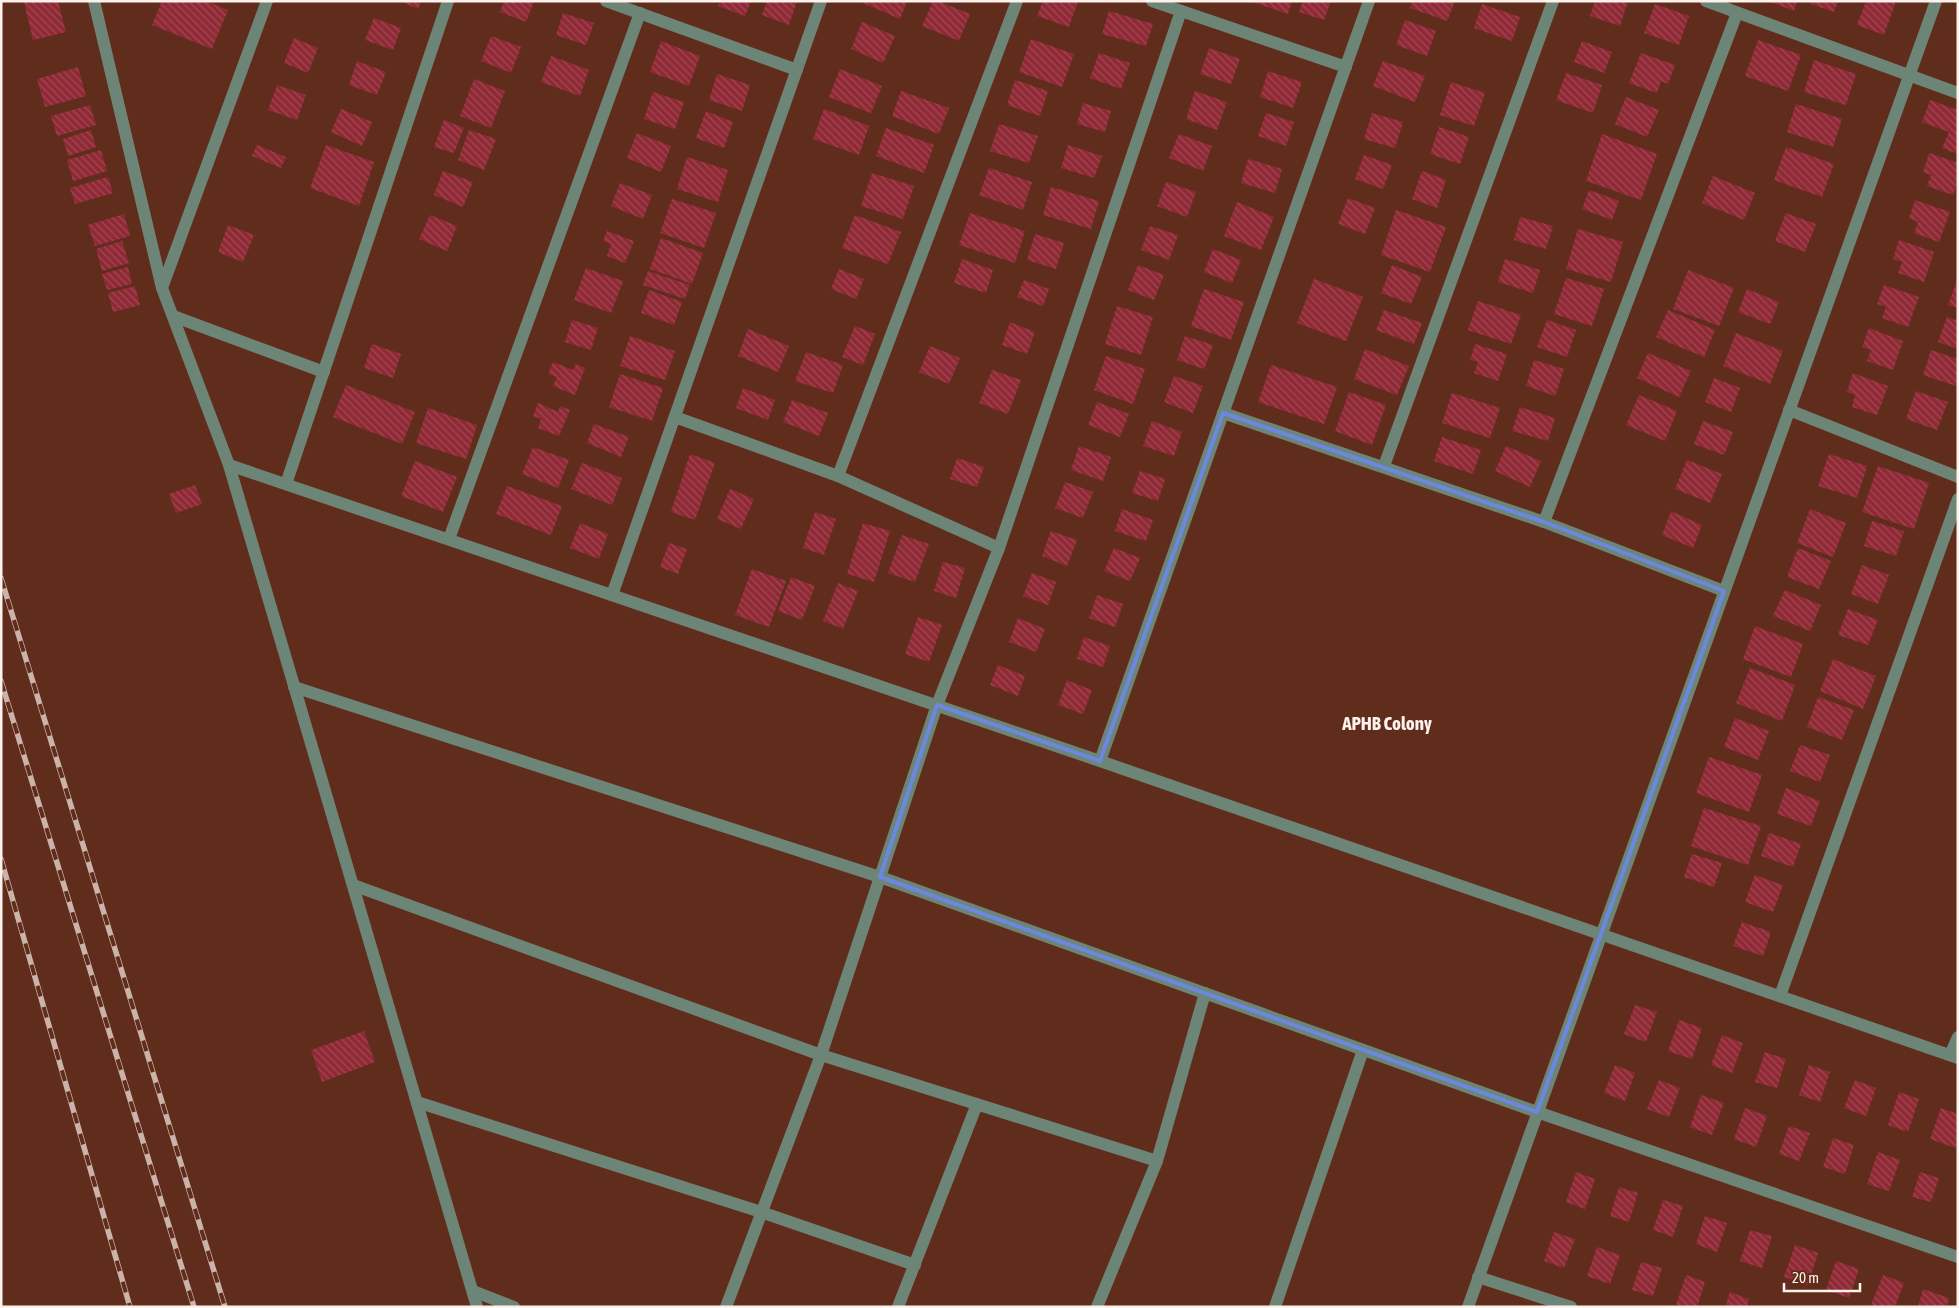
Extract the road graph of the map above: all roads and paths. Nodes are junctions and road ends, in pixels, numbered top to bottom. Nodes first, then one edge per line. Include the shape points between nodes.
1 (94, 1) edge
2 (267, 1) edge
3 (448, 1) edge
4 (606, 1) edge
5 (821, 1) edge
6 (1017, 1) edge
7 (1152, 1) edge
8 (1369, 1) edge
9 (1552, 1) edge
10 (1706, 1) edge
11 (1936, 1) edge
12 (1181, 11) junction
13 (1737, 13) junction
14 (640, 14) junction
15 (1346, 67) junction
16 (797, 70) junction
17 (1909, 76) junction
18 (1958, 93) edge
19 (162, 288) junction
20 (173, 316) junction
21 (324, 372) junction
22 (1789, 410) junction
23 (1223, 413) junction
24 (675, 418) junction
25 (229, 465) junction
26 (1384, 466) junction
27 (838, 476) junction
28 (1958, 477) edge
29 (286, 484) junction
30 (1958, 500) edge
31 (1544, 522) junction
32 (449, 540) junction
33 (999, 548) junction
34 (1724, 591) junction
35 (612, 595) junction
36 (294, 687) junction
37 (937, 705) junction
38 (1100, 760) junction
39 (880, 877) junction
40 (353, 885) junction
41 (1601, 934) junction
42 (1205, 994) junction
43 (1780, 996) junction
44 (1958, 1037) edge
45 (1363, 1050) junction
46 (821, 1055) junction
47 (1954, 1056) edge
48 (417, 1102) junction
49 (978, 1104) junction
50 (1538, 1112) junction
51 (1158, 1161) junction
52 (761, 1212) junction
53 (1958, 1257) edge
54 (914, 1264) junction
55 (1478, 1276) junction
56 (473, 1291) junction
57 (477, 1307) edge
58 (514, 1307) edge
59 (726, 1307) edge
60 (898, 1307) edge
61 (1097, 1307) edge
62 (1275, 1307) edge
63 (1468, 1307) edge
64 (1571, 1307) edge

1 - 19 street
2 - 19 street
3 - 21 street
4 - 14 street
5 - 16 street
6 - 27 street
7 - 12 street
8 - 15 street
9 - 26 street
10 - 13 street
11 - 17 street
12 - 15 street
12 - 33 street
13 - 17 street
13 - 31 street
14 - 16 street
14 - 32 street
15 - 23 street
16 - 24 street
17 - 18 street
17 - 22 street
19 - 20 street
20 - 21 street
20 - 25 street
21 - 29 street
22 - 28 street
22 - 34 street
23 - 26 street
23 - 38 street
24 - 27 street
24 - 35 street
25 - 29 street
25 - 36 street
26 - 31 street
27 - 33 street
29 - 32 street
30 - 43 street
31 - 34 street
32 - 35 street
33 - 37 street
34 - 41 street
35 - 37 street
36 - 39 street
36 - 40 street
37 - 38 street
37 - 39 street
38 - 41 street
39 - 42 street
39 - 46 street
40 - 46 street
40 - 48 street
41 - 43 street
41 - 50 street
42 - 45 street
42 - 51 street
43 - 47 street
44 - 47 street
45 - 50 street
45 - 62 street
46 - 49 street
46 - 52 street
48 - 52 street
48 - 56 street
49 - 51 street
49 - 54 street
50 - 53 street
50 - 55 street
51 - 61 street
52 - 54 street
52 - 59 street
54 - 60 street
55 - 63 street
55 - 64 street
56 - 57 street
56 - 58 street

